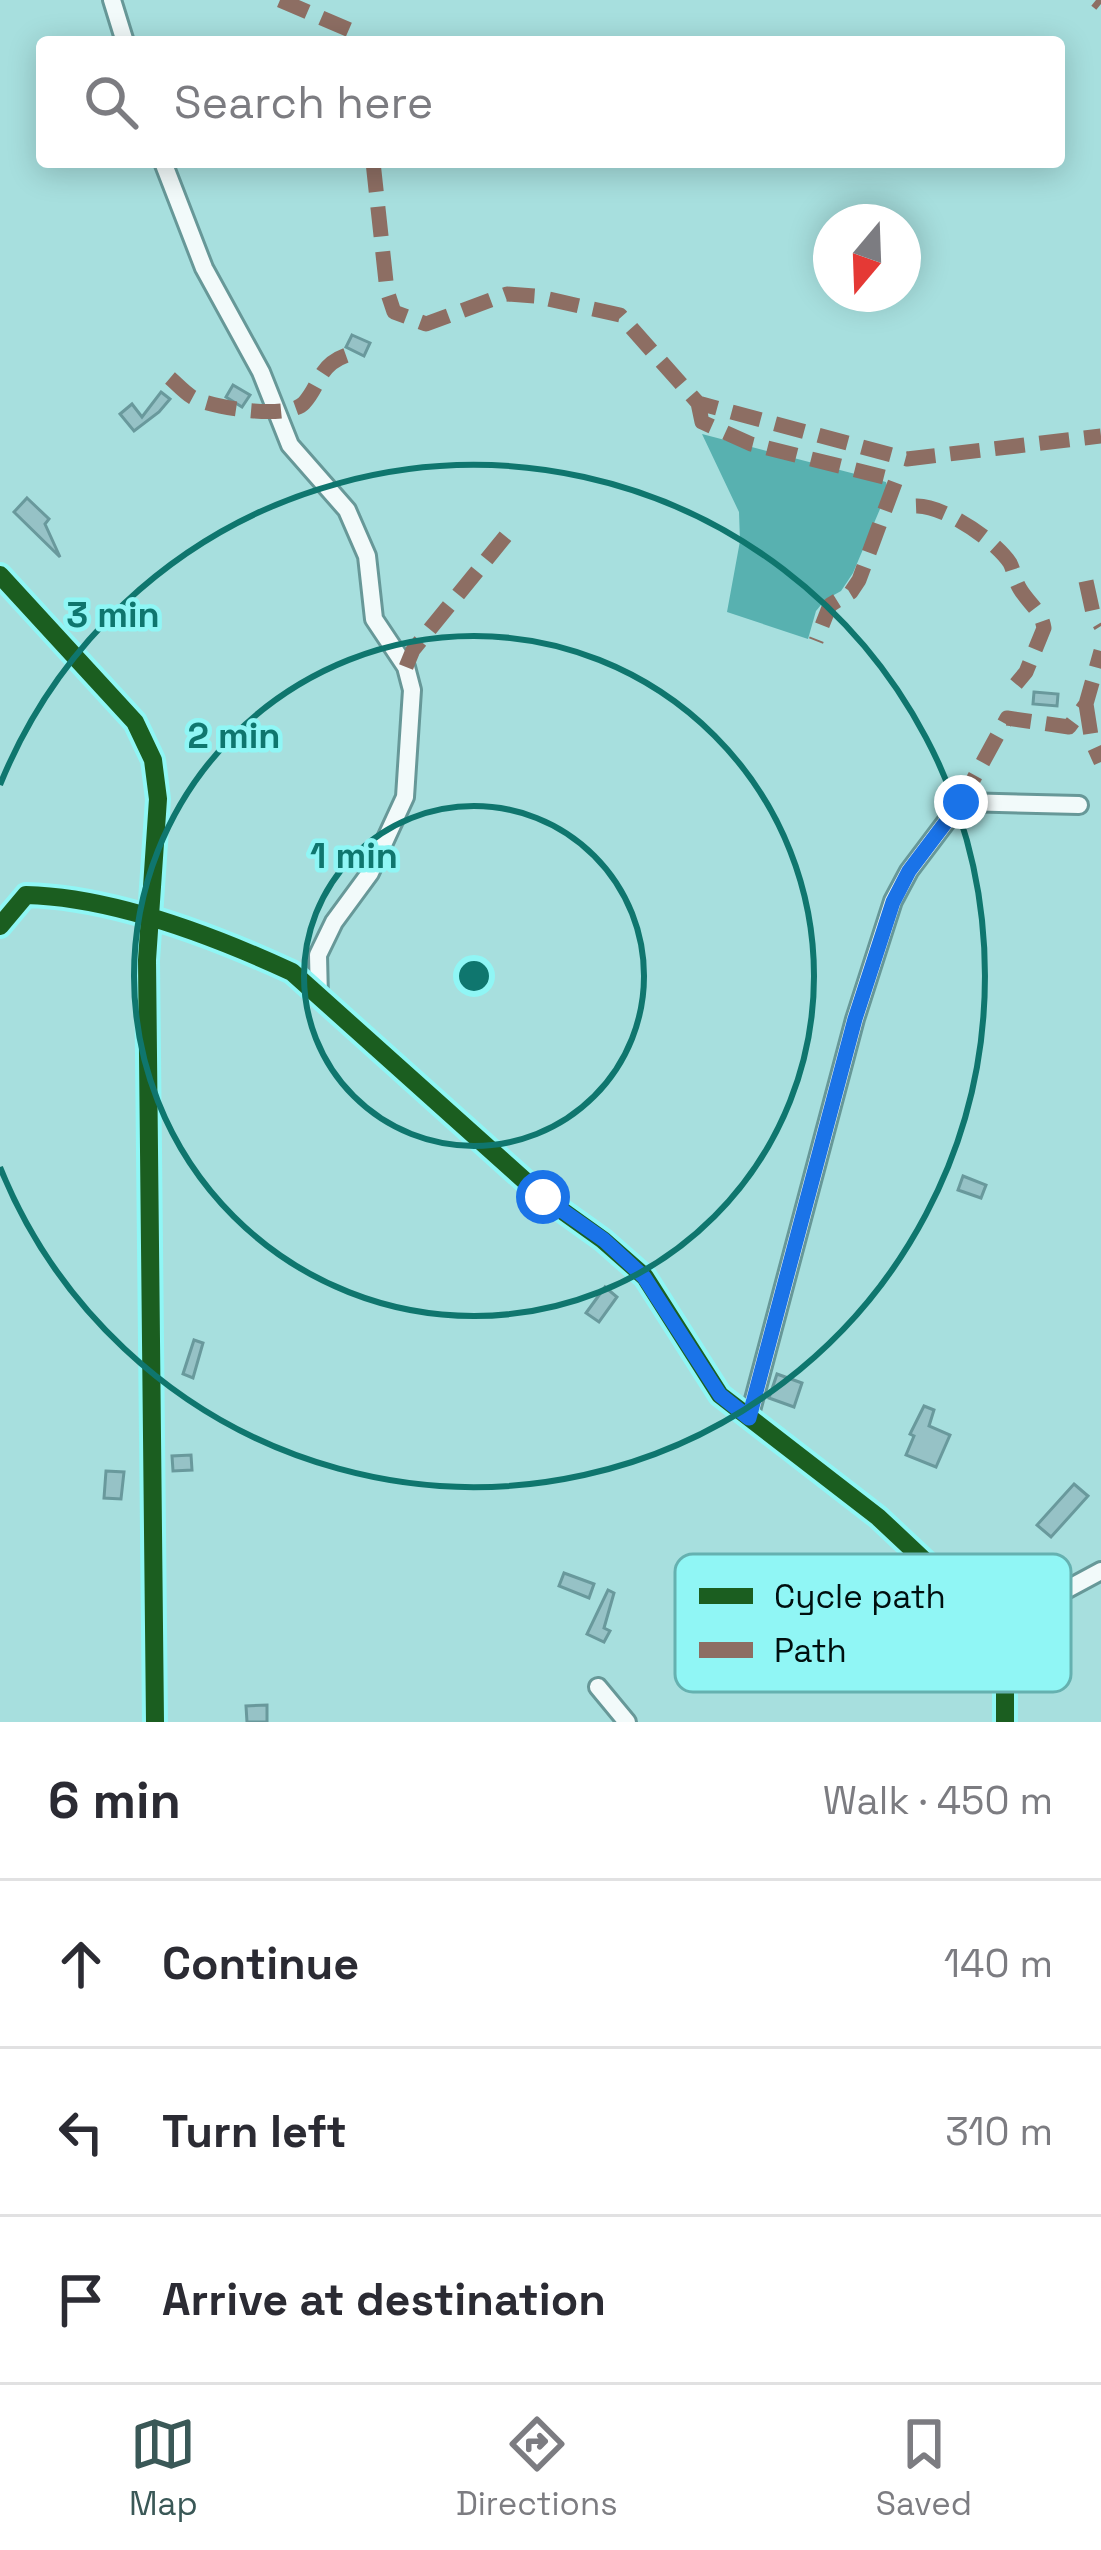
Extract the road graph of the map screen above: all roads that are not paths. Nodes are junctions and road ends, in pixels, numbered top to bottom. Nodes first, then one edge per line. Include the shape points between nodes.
1 (112, 0) edge
2 (123, 36) edge
3 (165, 168) edge
4 (0, 574) edge
5 (1079, 805) dead end
6 (152, 920) junction
7 (0, 926) edge
8 (319, 998) junction
9 (749, 1418) junction
10 (918, 1554) edge
11 (1101, 1571) edge
12 (1071, 1587) edge
13 (598, 1687) dead end
14 (155, 1722) edge
15 (627, 1722) edge

1 - 2 street
3 - 8 street via 290,445 347,511 367,556 374,619 412,690 404,797 370,873 318,955
4 - 6 street via 135,722 153,760
5 - 9 street via 961,802 901,886 855,1019
6 - 7 street via 62,896 26,895
6 - 8 street via 260,957
6 - 14 street
8 - 9 street via 644,1277 720,1395
9 - 10 street
11 - 12 street
13 - 15 street

